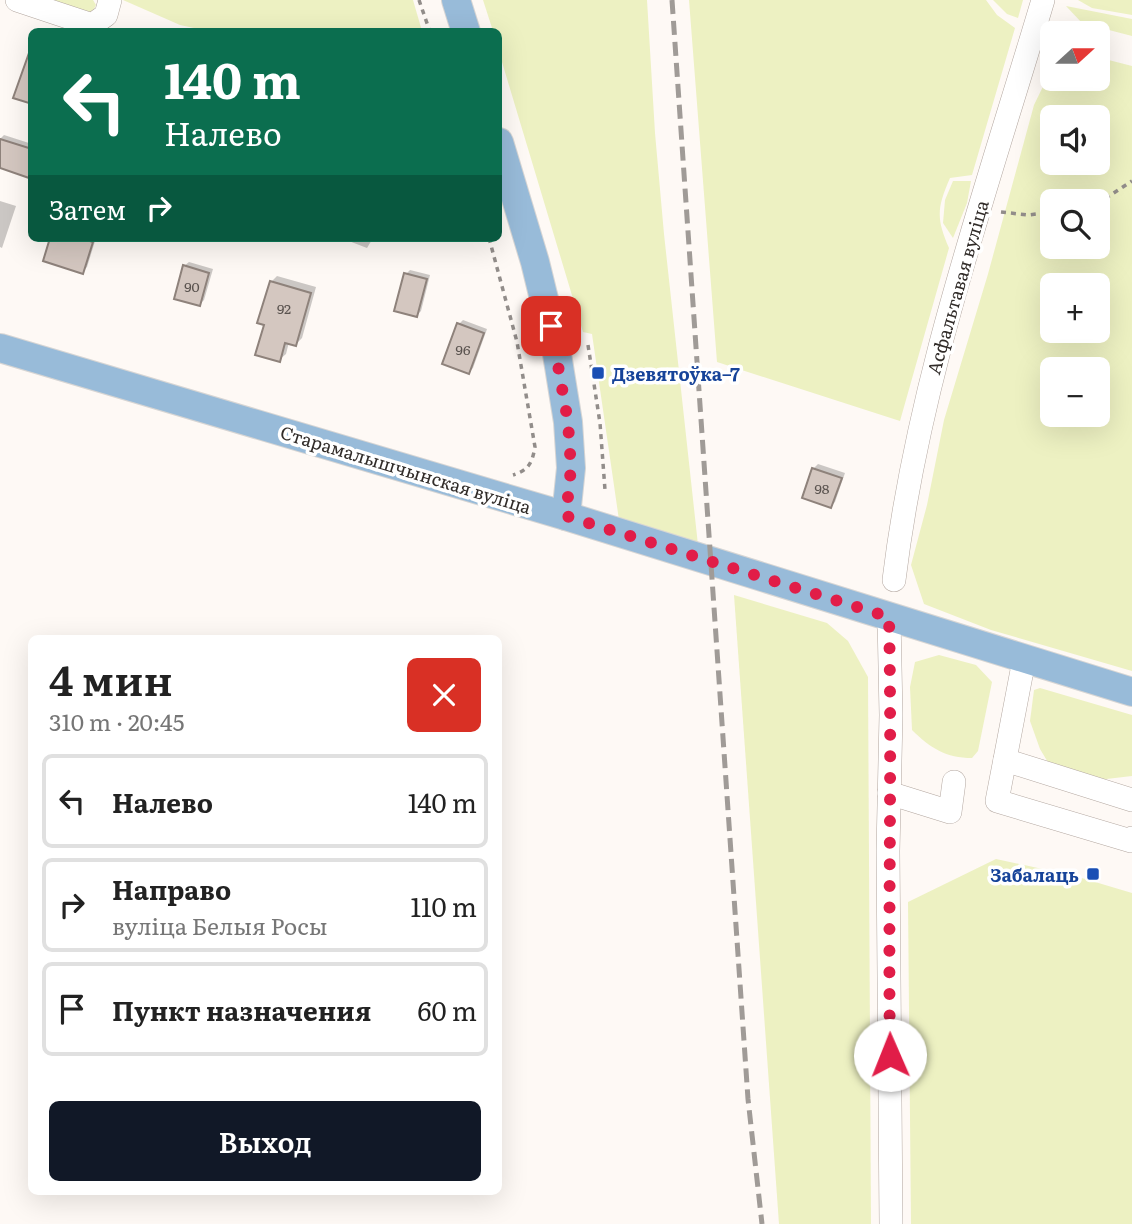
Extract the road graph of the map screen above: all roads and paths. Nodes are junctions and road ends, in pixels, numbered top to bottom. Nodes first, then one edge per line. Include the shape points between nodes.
1 (17, 0) edge
2 (110, 0) edge
3 (419, 0) edge
4 (456, 0) edge
5 (1043, 0) edge
6 (429, 28) edge
7 (465, 28) edge
8 (502, 152) edge
9 (1132, 181) edge
10 (1110, 195) edge
11 (978, 210) junction
12 (1040, 214) edge
13 (490, 242) edge
14 (588, 345) dead end
15 (0, 348) edge
16 (510, 475) dead end
17 (605, 490) dead end
18 (566, 516) junction
19 (894, 580) dead end
20 (889, 617) junction
21 (1024, 660) junction
22 (1132, 692) edge
23 (1005, 760) junction
24 (954, 782) dead end
25 (889, 793) junction
26 (1132, 800) edge
27 (1132, 838) edge
28 (891, 1224) edge

1 - 2 street via 92,25 106,15
3 - 6 path
4 - 7 main road
5 - 11 street, Асфальтавая вуліца
8 - 18 main road via 556,348 571,468
9 - 10 path
11 - 12 path
11 - 19 street, Асфальтавая вуліца via 924,405
13 - 16 path via 517,342 535,447 524,471
14 - 17 path
15 - 18 main road, Старамалышчынская вуліца
18 - 20 main road, Старамалышчынская вуліца
20 - 21 main road, Старамалышчынская вуліца
20 - 25 street
21 - 22 main road, Старамалышчынская вуліца
21 - 23 street
23 - 26 street
23 - 27 street via 998,801
24 - 25 street via 950,812
25 - 28 street

